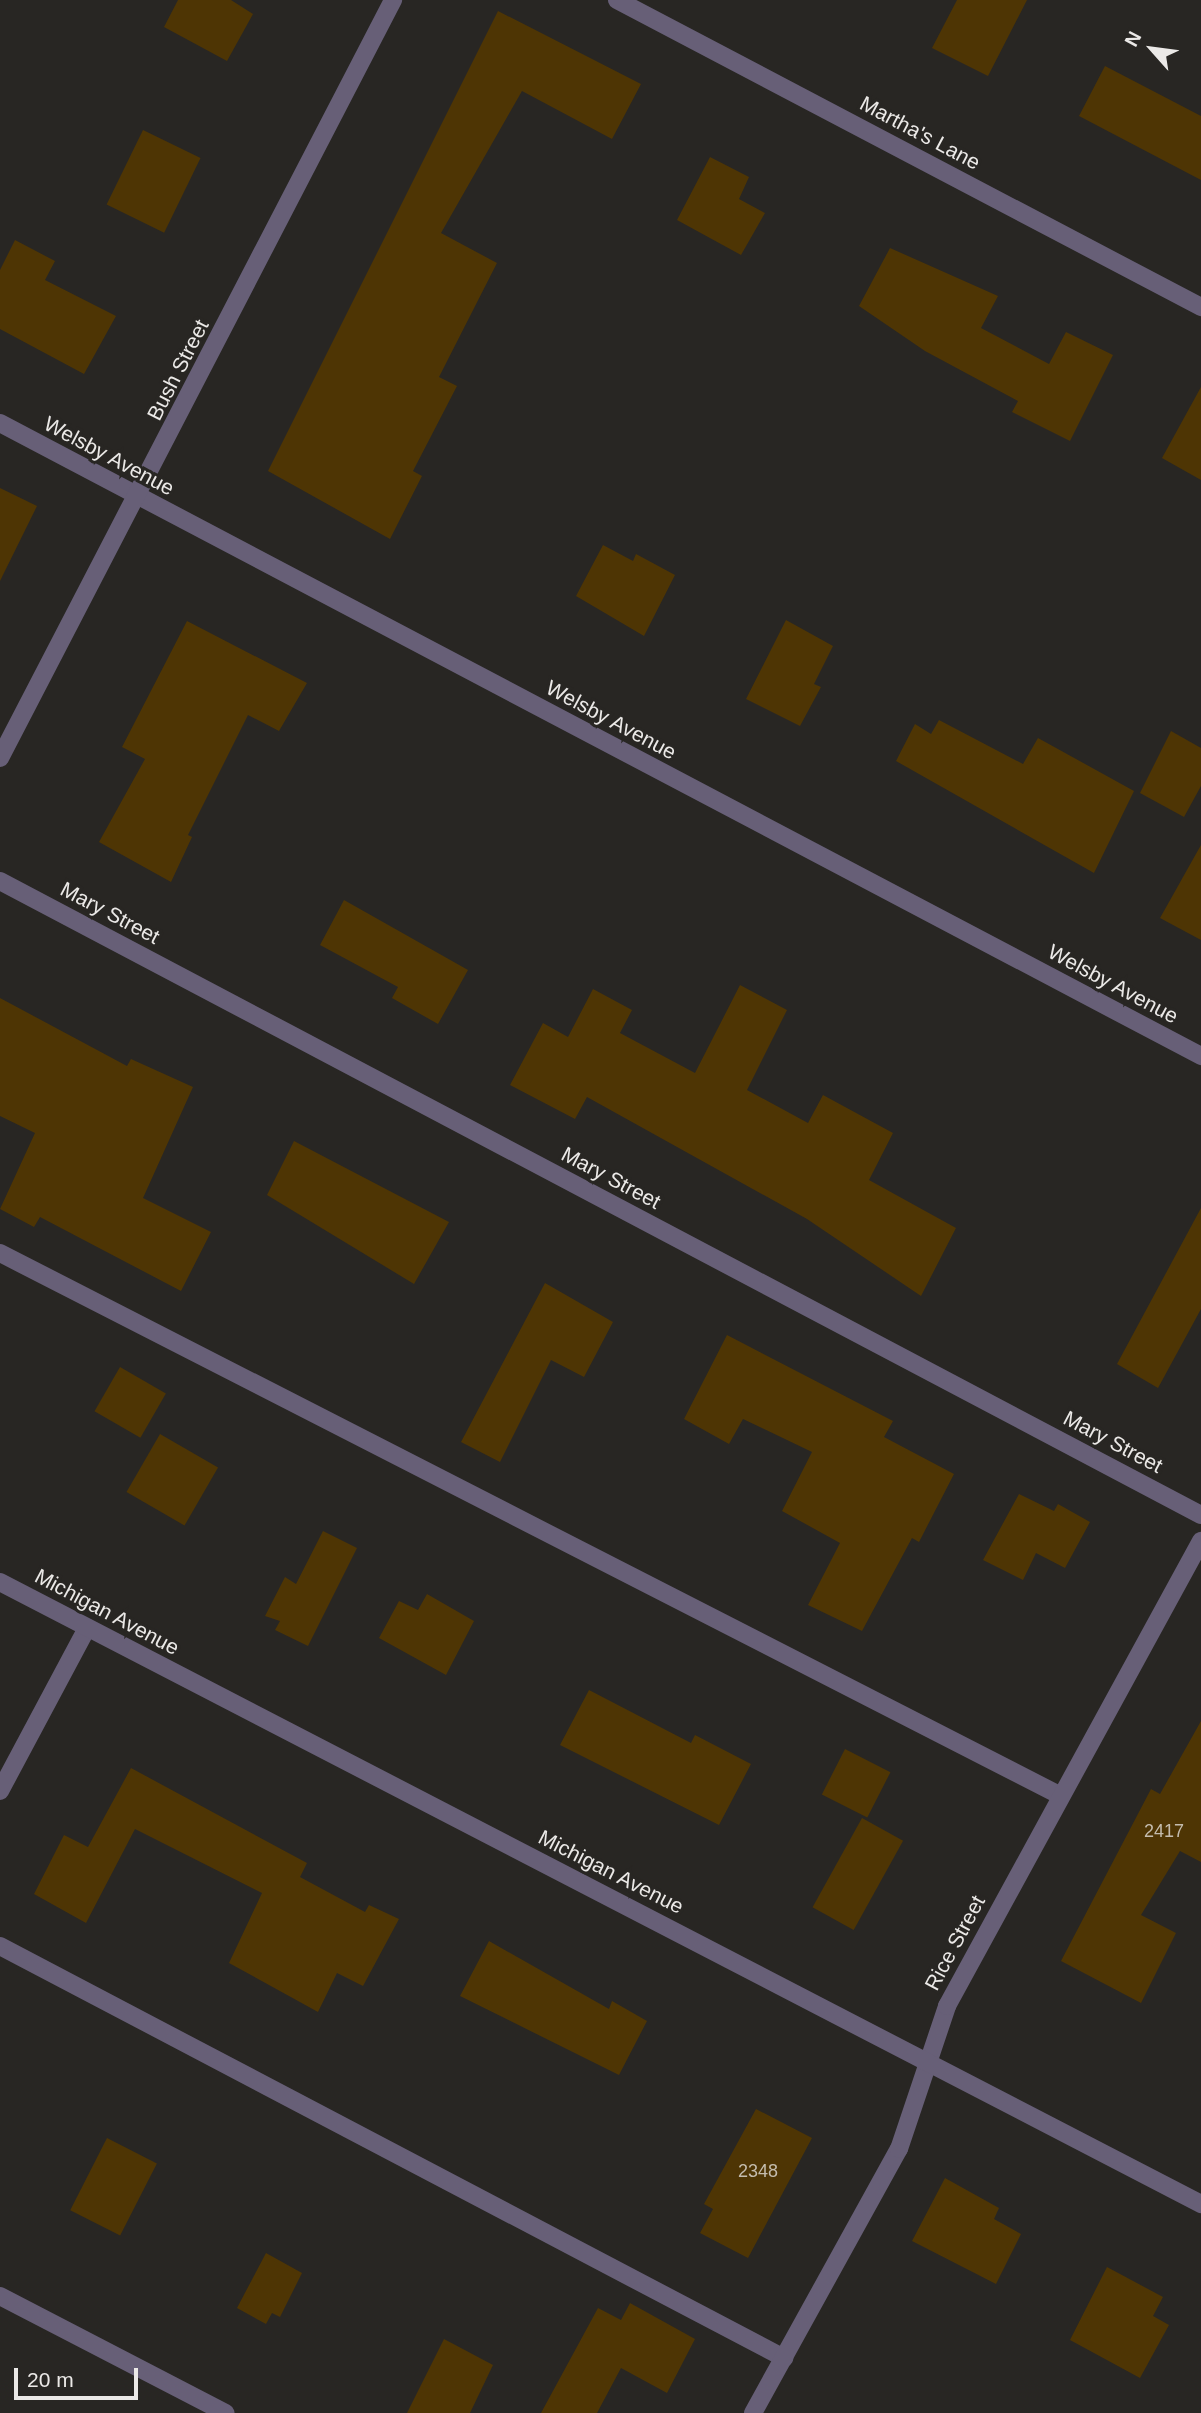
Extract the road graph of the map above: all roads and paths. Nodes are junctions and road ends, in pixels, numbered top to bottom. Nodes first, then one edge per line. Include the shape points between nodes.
1 (393, 0) edge
2 (617, 0) edge
3 (1201, 307) edge
4 (0, 423) edge
5 (139, 498) junction
6 (0, 758) edge
7 (0, 881) edge
8 (1201, 1056) edge
9 (0, 1253) edge
10 (1201, 1514) edge
11 (1201, 1541) edge
12 (0, 1582) edge
13 (87, 1628) junction
14 (0, 1791) edge
15 (1061, 1796) junction
16 (0, 1946) edge
17 (932, 2062) junction
18 (1201, 2204) edge
19 (0, 2296) edge
20 (784, 2358) junction
21 (226, 2413) edge
22 (753, 2413) edge

1 - 5 street, Bush Street
2 - 3 street, Martha's Lane
4 - 5 street, Welsby Avenue
5 - 6 street, Bush Street
5 - 8 street, Welsby Avenue
7 - 10 street, Mary Street
9 - 15 street
11 - 15 street, Rice Street
12 - 13 street, Michigan Avenue
13 - 14 street
13 - 17 street, Michigan Avenue
15 - 17 street, Rice Street via 947,2006
16 - 20 street
17 - 18 street, Michigan Avenue
17 - 20 street, Rice Street via 899,2149
19 - 21 street
20 - 22 street, Rice Street

